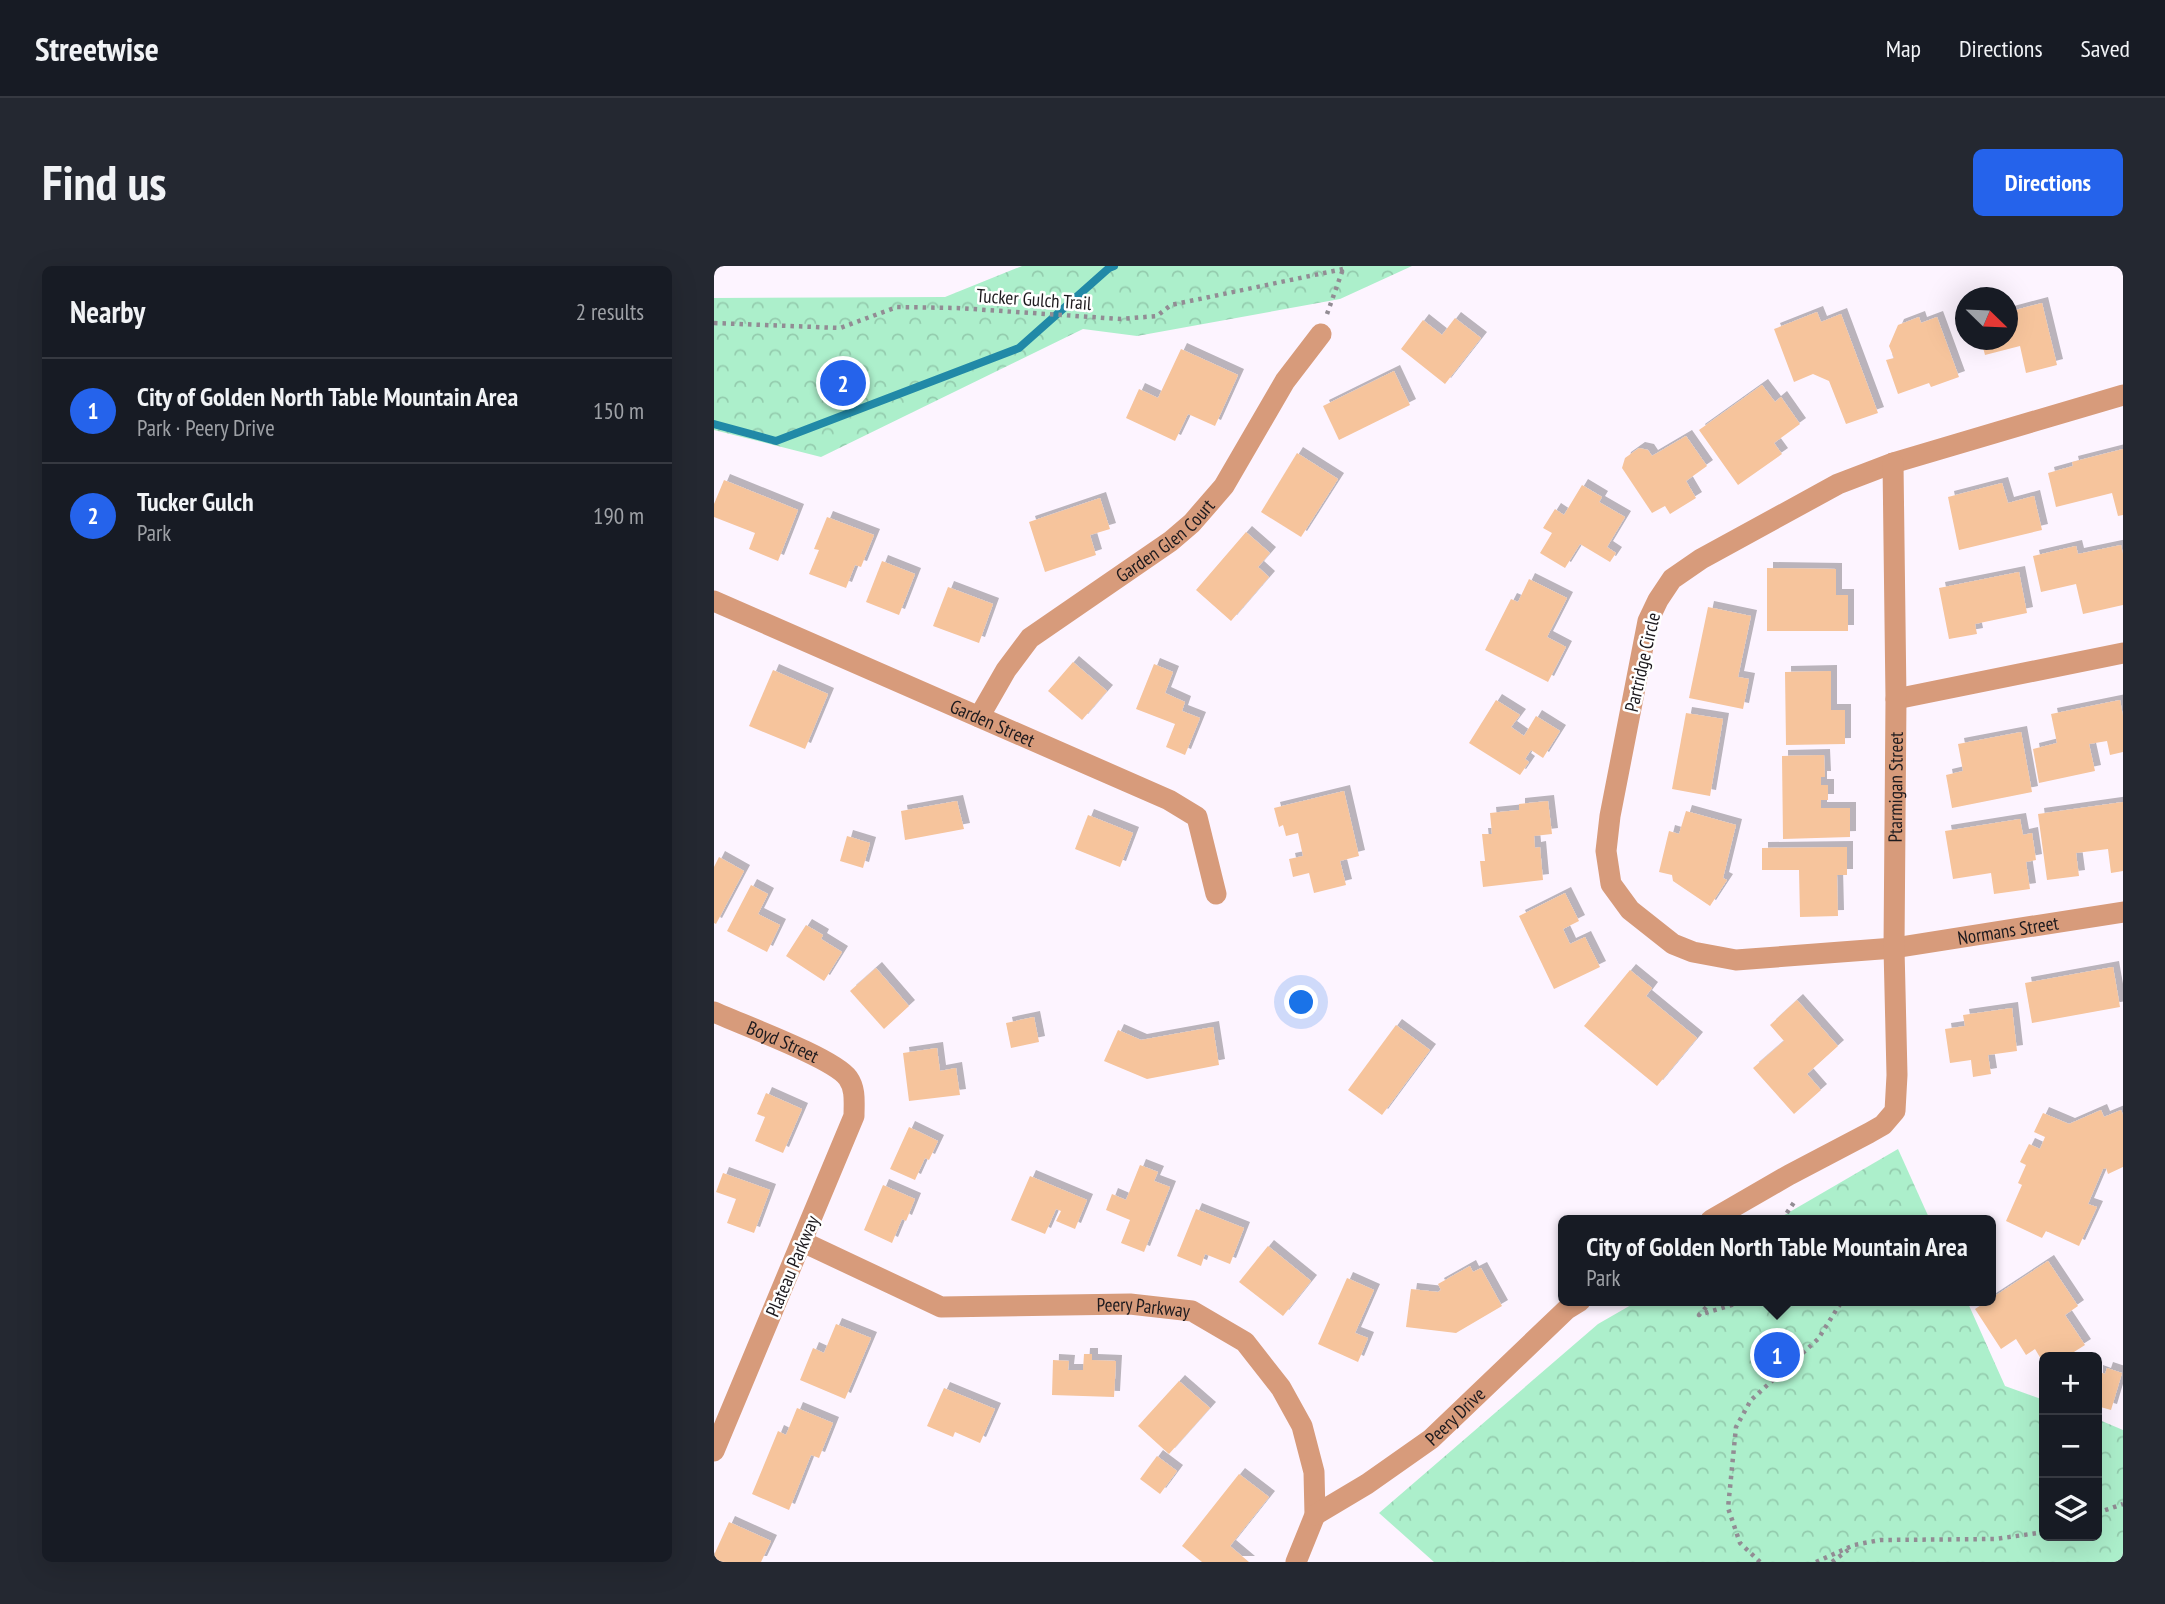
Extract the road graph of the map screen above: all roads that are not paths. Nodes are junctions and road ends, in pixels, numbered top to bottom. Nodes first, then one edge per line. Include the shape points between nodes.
1 (1321, 334) road end
2 (2123, 395) edge
3 (1893, 463) junction
4 (714, 601) edge
5 (2123, 653) edge
6 (1896, 699) junction
7 (979, 717) junction
8 (1216, 894) dead end
9 (2123, 912) edge
10 (1894, 947) junction
11 (714, 1012) edge
12 (848, 1078) joint
13 (1720, 1215) edge
14 (803, 1242) junction
15 (1572, 1306) edge
16 (714, 1451) edge
17 (1315, 1515) junction
18 (1296, 1562) edge

1 - 7 street, Garden Glen Court via 1285,382 1224,486 1192,523 1030,638
2 - 3 street, Partridge Circle
3 - 6 street, Ptarmigan Street
3 - 10 street, Partridge Circle via 1838,484 1672,579 1648,621 1606,850 1611,884 1630,910 1673,944 1693,951 1736,960
4 - 7 street, Garden Street
5 - 6 street
6 - 10 street, Ptarmigan Street
7 - 8 street, Garden Street via 1169,800 1197,817
9 - 10 street, Normans Street
10 - 13 street, Ptarmigan Street via 1895,1111 1883,1125
11 - 12 street, Boyd Street via 822,1059
12 - 14 street, Plateau Parkway via 854,1116
14 - 16 street, Plateau Parkway
14 - 17 street, Peery Parkway via 942,1307 1129,1304 1192,1311 1245,1342 1281,1388 1306,1437 1314,1472
15 - 17 street, Peery Drive via 1431,1438
17 - 18 street, Peery Parkway

